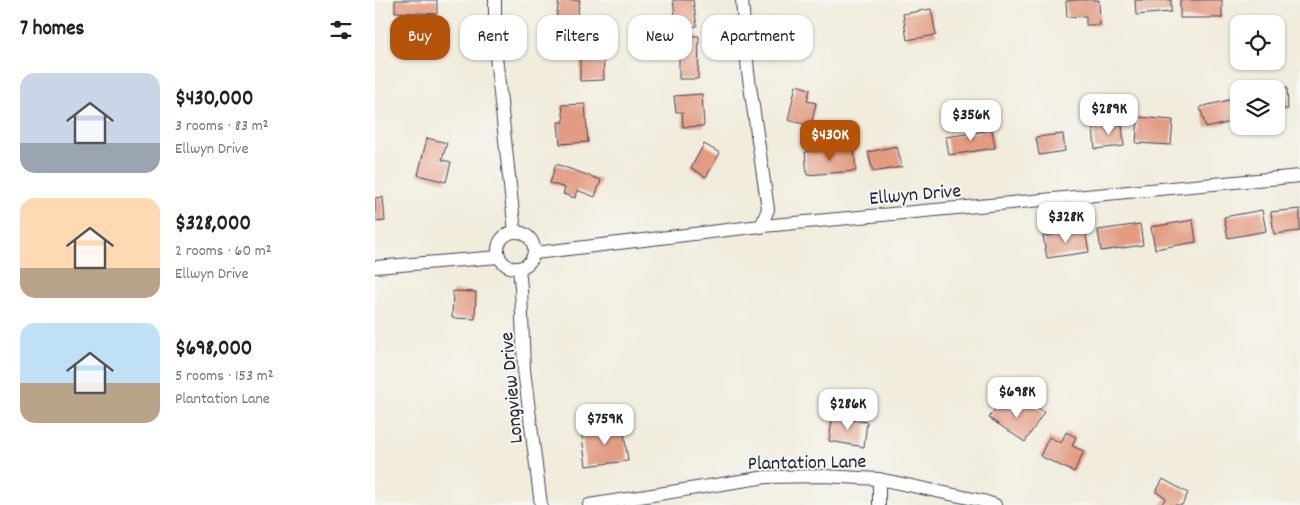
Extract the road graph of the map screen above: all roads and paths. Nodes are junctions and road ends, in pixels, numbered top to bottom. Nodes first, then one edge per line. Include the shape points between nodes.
1 (495, 0) edge
2 (742, 0) edge
3 (1300, 176) edge
4 (761, 227) junction
5 (515, 232) junction
6 (535, 253) junction
7 (499, 256) junction
8 (375, 267) edge
9 (519, 268) junction
10 (879, 479) junction
11 (541, 505) edge
12 (589, 505) edge
13 (879, 505) edge
14 (995, 505) edge

1 - 5 street via 495,47
2 - 4 street via 748,72 768,209
3 - 4 street, Ellwyn Drive
4 - 6 street, Ellwyn Drive
5 - 6 street via 529,236
5 - 7 street via 501,239
6 - 9 street via 529,264
7 - 8 street
7 - 9 street via 507,266
9 - 11 street, Longview Drive via 525,370
10 - 12 street, Plantation Lane via 766,477
10 - 13 street
10 - 14 street, Plantation Lane

